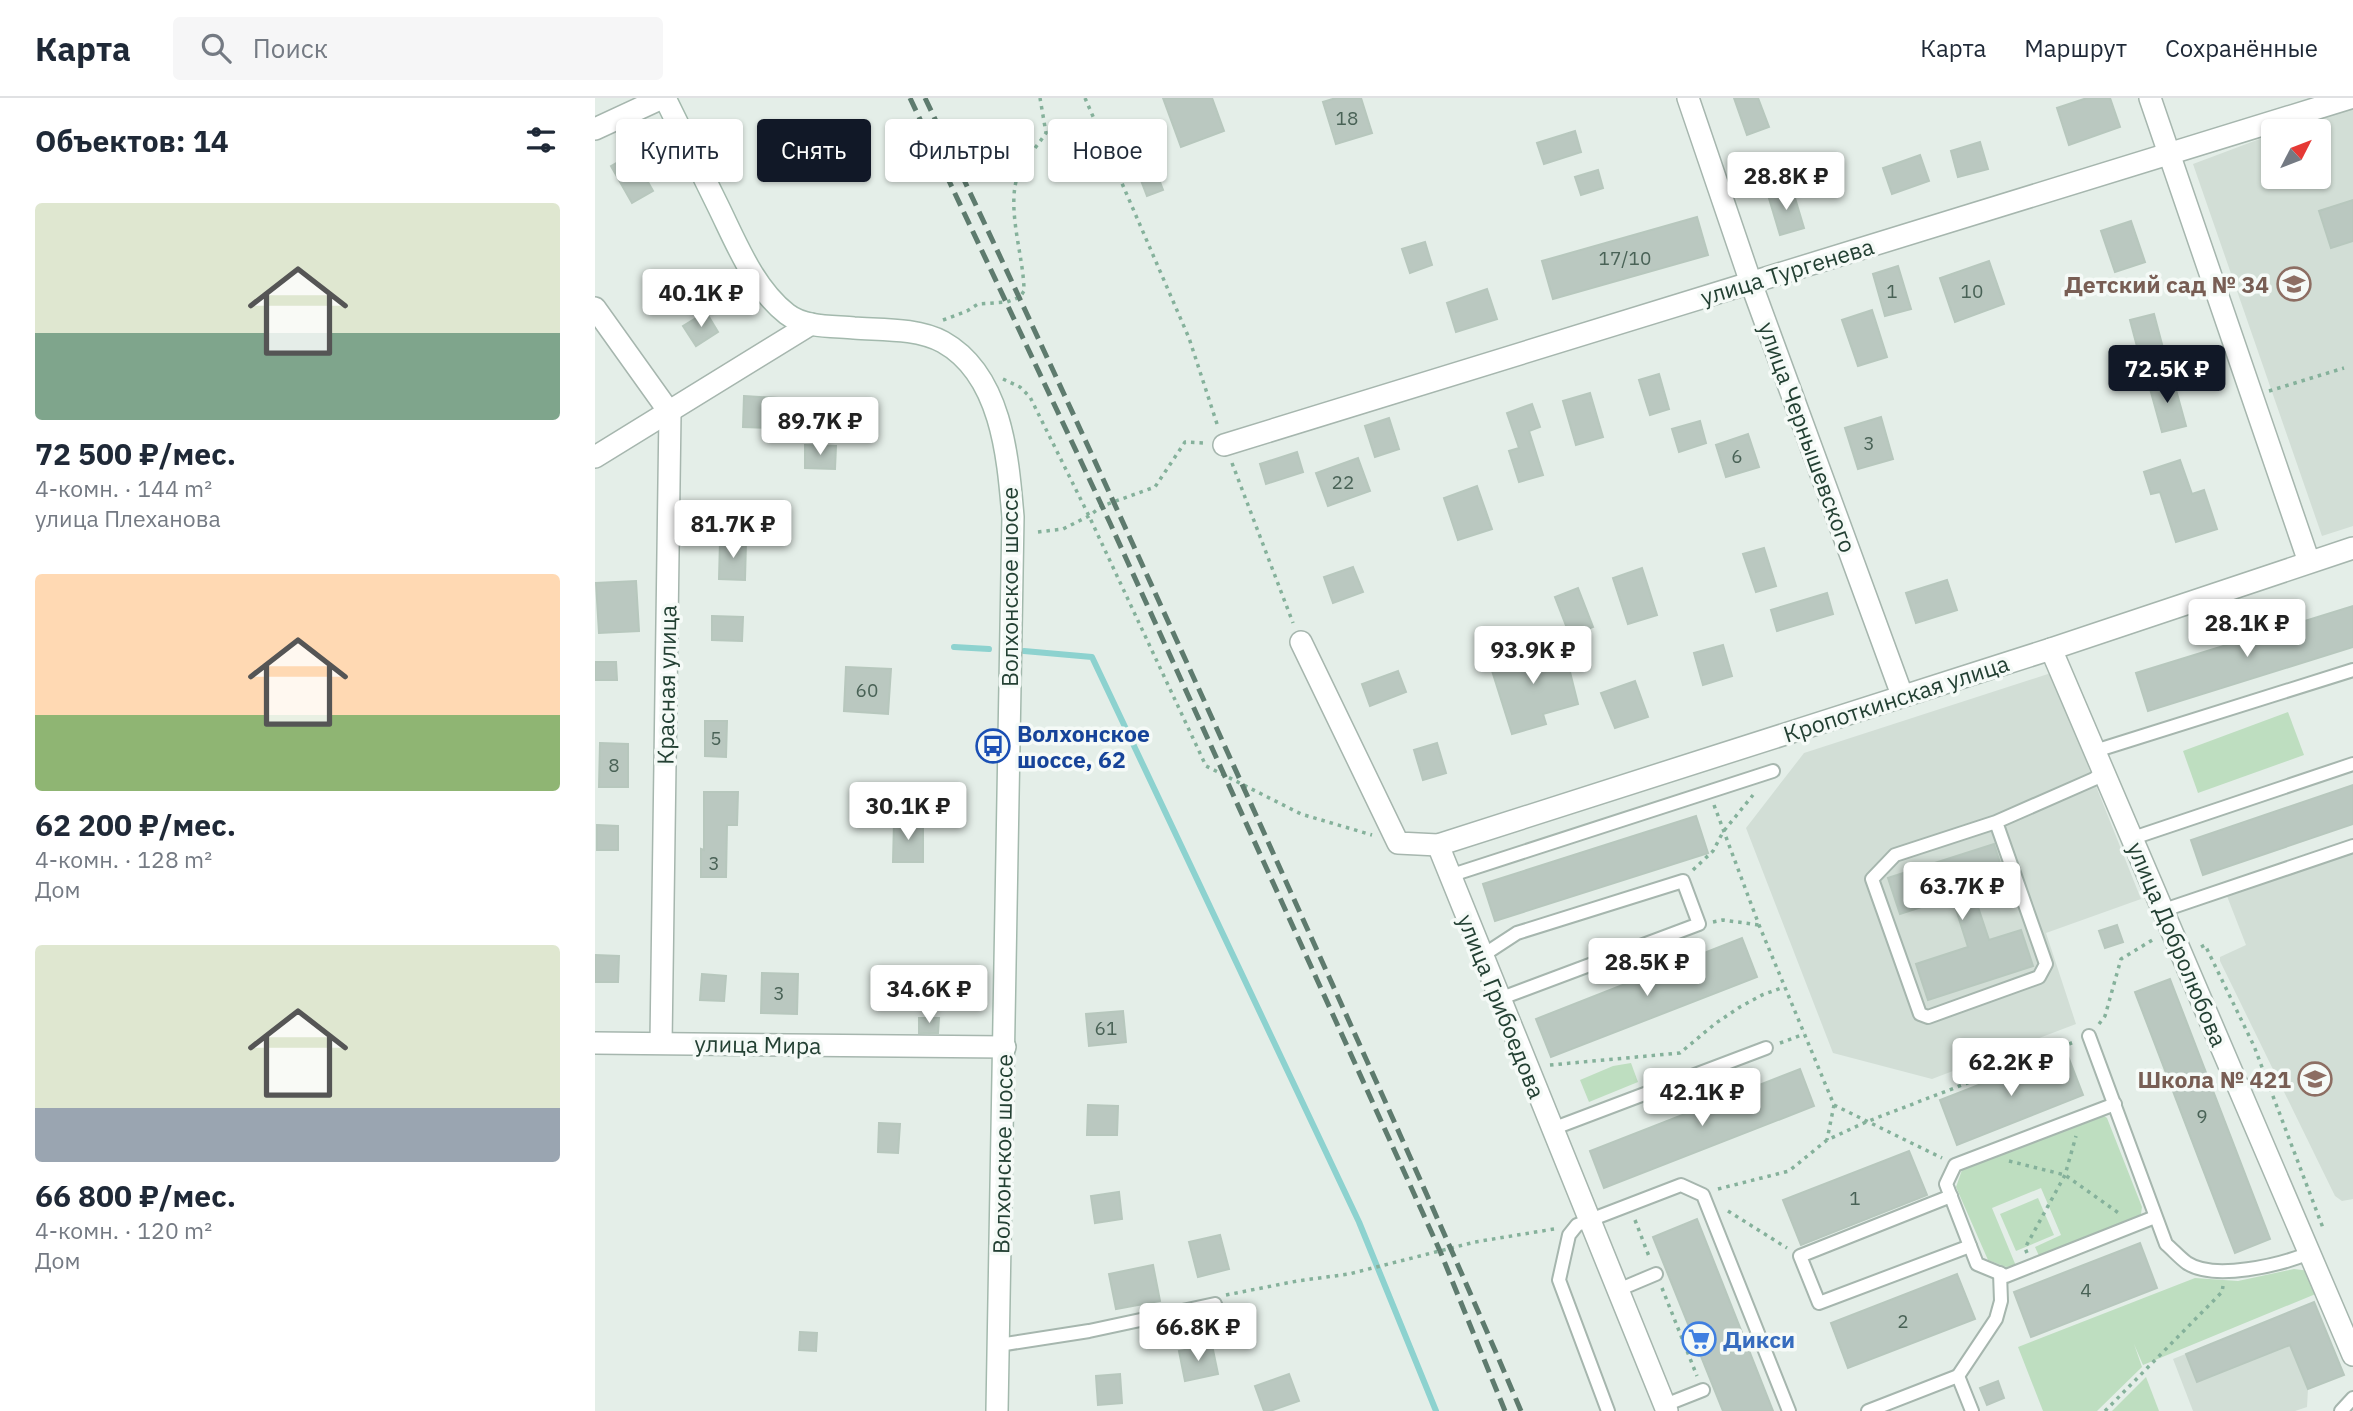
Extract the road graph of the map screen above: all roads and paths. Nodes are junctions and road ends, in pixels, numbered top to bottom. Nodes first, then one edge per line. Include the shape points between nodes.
1 (664, 98) edge
2 (1040, 98) edge
3 (1085, 98) edge
4 (1688, 98) edge
5 (2150, 98) edge
6 (2338, 100) edge
7 (595, 130) edge
8 (2169, 152) junction
9 (1751, 283) junction
10 (595, 308) edge
11 (950, 323) dead end
12 (811, 324) junction
13 (2344, 368) dead end
14 (998, 372) dead end
15 (2252, 396) junction
16 (670, 413) junction
17 (1224, 445) junction
18 (595, 457) edge
19 (1089, 516) junction
20 (1038, 532) dead end
21 (2353, 548) edge
22 (2309, 562) junction
23 (1301, 642) joint
24 (2051, 649) junction
25 (2353, 670) edge
26 (1902, 695) junction
27 (2095, 751) junction
28 (2353, 764) edge
29 (1773, 771) joint
30 (2104, 771) junction
31 (1710, 792) junction
32 (1996, 822) junction
33 (1723, 832) junction
34 (2133, 838) junction
35 (1398, 843) junction
36 (1438, 845) junction
37 (2353, 846) edge
38 (1449, 876) junction
39 (1683, 881) junction
40 (2168, 919) junction
41 (1699, 924) junction
42 (1759, 925) junction
43 (1481, 954) junction
44 (2182, 954) junction
45 (1784, 986) junction
46 (1499, 999) junction
47 (1804, 1034) junction
48 (2089, 1036) junction
49 (595, 1043) edge
50 (660, 1043) junction
51 (1005, 1047) junction
52 (1766, 1048) joint
53 (1538, 1067) dead end
54 (2115, 1104) junction
55 (1834, 1105) junction
56 (2081, 1117) junction
57 (1866, 1122) junction
58 (1552, 1129) junction
59 (1827, 1140) junction
60 (1984, 1154) junction
61 (1955, 1165) junction
62 (2065, 1175) junction
63 (1703, 1195) junction
64 (1951, 1196) junction
65 (1629, 1205) junction
66 (2155, 1217) junction
67 (1583, 1223) junction
68 (2135, 1225) junction
69 (1970, 1245) junction
70 (2309, 1254) junction
71 (1800, 1256) junction
72 (2032, 1264) junction
73 (2000, 1273) junction
74 (2226, 1273) junction
75 (1657, 1274) junction
76 (1618, 1290) junction
77 (1215, 1304) joint
78 (999, 1345) junction
79 (2353, 1355) edge
80 (1958, 1376) junction
81 (1703, 1390) joint
82 (2353, 1398) edge
83 (1666, 1408) edge
84 (997, 1411) edge
85 (1608, 1411) edge
86 (1789, 1411) edge
87 (1868, 1411) edge
88 (1972, 1411) edge
89 (2105, 1411) edge
90 (2341, 1411) edge

1 - 7 street
1 - 12 street via 749,268 789,316
2 - 11 path via 1046,133 1020,170 1016,189 1024,290 1007,302 978,304 943,320
3 - 17 path via 1189,338
4 - 9 street, улица Чернышевского
5 - 8 street
6 - 8 street, улица Тургенева
8 - 9 street, улица Тургенева
8 - 15 street
9 - 17 street, улица Тургенева
9 - 26 street, улица Чернышевского
10 - 16 street
12 - 16 street
12 - 51 street, Волхонское шоссе via 899,331 943,342 975,372 1001,425 1013,517
13 - 15 path
14 - 19 path via 1030,397
15 - 22 street
16 - 18 street
16 - 50 street, Красная улица
17 - 19 path via 1185,442 1154,487 1102,506
17 - 23 path
19 - 20 path via 1063,529
19 - 35 path via 1206,766 1301,814
21 - 22 street, Кропоткинская улица
22 - 24 street, Кропоткинская улица
23 - 35 street
24 - 26 street, Кропоткинская улица
24 - 27 street, улица Добролюбова
25 - 27 lane
26 - 36 street, Кропоткинская улица
27 - 30 street, улица Добролюбова
28 - 34 lane
29 - 31 lane
29 - 33 path
30 - 32 lane
30 - 34 street, улица Добролюбова
31 - 33 path
31 - 38 lane
32 - 32 lane via 1895,855 1872,879 1920,1014 1928,1017 2039,977 2046,964
33 - 39 path via 1713,851
33 - 42 path
34 - 40 street, улица Добролюбова
35 - 36 street
36 - 38 street, улица Грибоедова
37 - 40 lane
38 - 43 street, улица Грибоедова
39 - 41 lane
39 - 43 lane via 1517,933
40 - 44 street, улица Добролюбова
40 - 48 path via 2121,959 2105,1016
41 - 42 path via 1723,920
41 - 46 lane
42 - 45 path
43 - 46 street, улица Грибоедова
44 - 70 street, улица Добролюбова
44 - 70 path via 2205,945 2254,1046 2327,1237
45 - 47 path
45 - 53 path via 1740,1007 1680,1053
46 - 58 street, улица Грибоедова
47 - 52 path
47 - 55 path
48 - 54 lane
48 - 57 path
49 - 50 street, улица Мира
50 - 51 street, улица Мира
51 - 78 street, Волхонское шоссе
52 - 58 lane
54 - 56 lane
54 - 66 lane
55 - 57 path
55 - 59 path
56 - 60 lane
56 - 62 path
57 - 59 path
57 - 61 path
58 - 67 street, улица Грибоедова
59 - 63 path via 1789,1171
60 - 61 lane
60 - 62 path
61 - 64 lane via 1946,1184
62 - 68 path
62 - 72 path via 2025,1248
63 - 65 lane via 1681,1185
63 - 71 path
63 - 86 lane
64 - 69 lane
64 - 71 lane
65 - 67 lane
65 - 75 path
66 - 68 lane
66 - 74 lane via 2167,1244 2189,1264
67 - 76 street, улица Грибоедова
67 - 77 path via 1475,1242 1349,1275 1222,1295
67 - 85 lane via 1569,1235 1559,1280
68 - 72 lane
69 - 71 lane via 1819,1303
69 - 73 lane via 1977,1264
70 - 74 lane
70 - 79 street, улица Добролюбова
72 - 73 lane via 2006,1276
73 - 80 lane via 1996,1319
74 - 89 path via 2222,1292
75 - 76 lane
75 - 81 path
76 - 83 street, улица Грибоедова
77 - 78 lane
78 - 84 street, Волхонское шоссе
80 - 87 lane
80 - 88 lane
81 - 83 lane
82 - 90 lane

